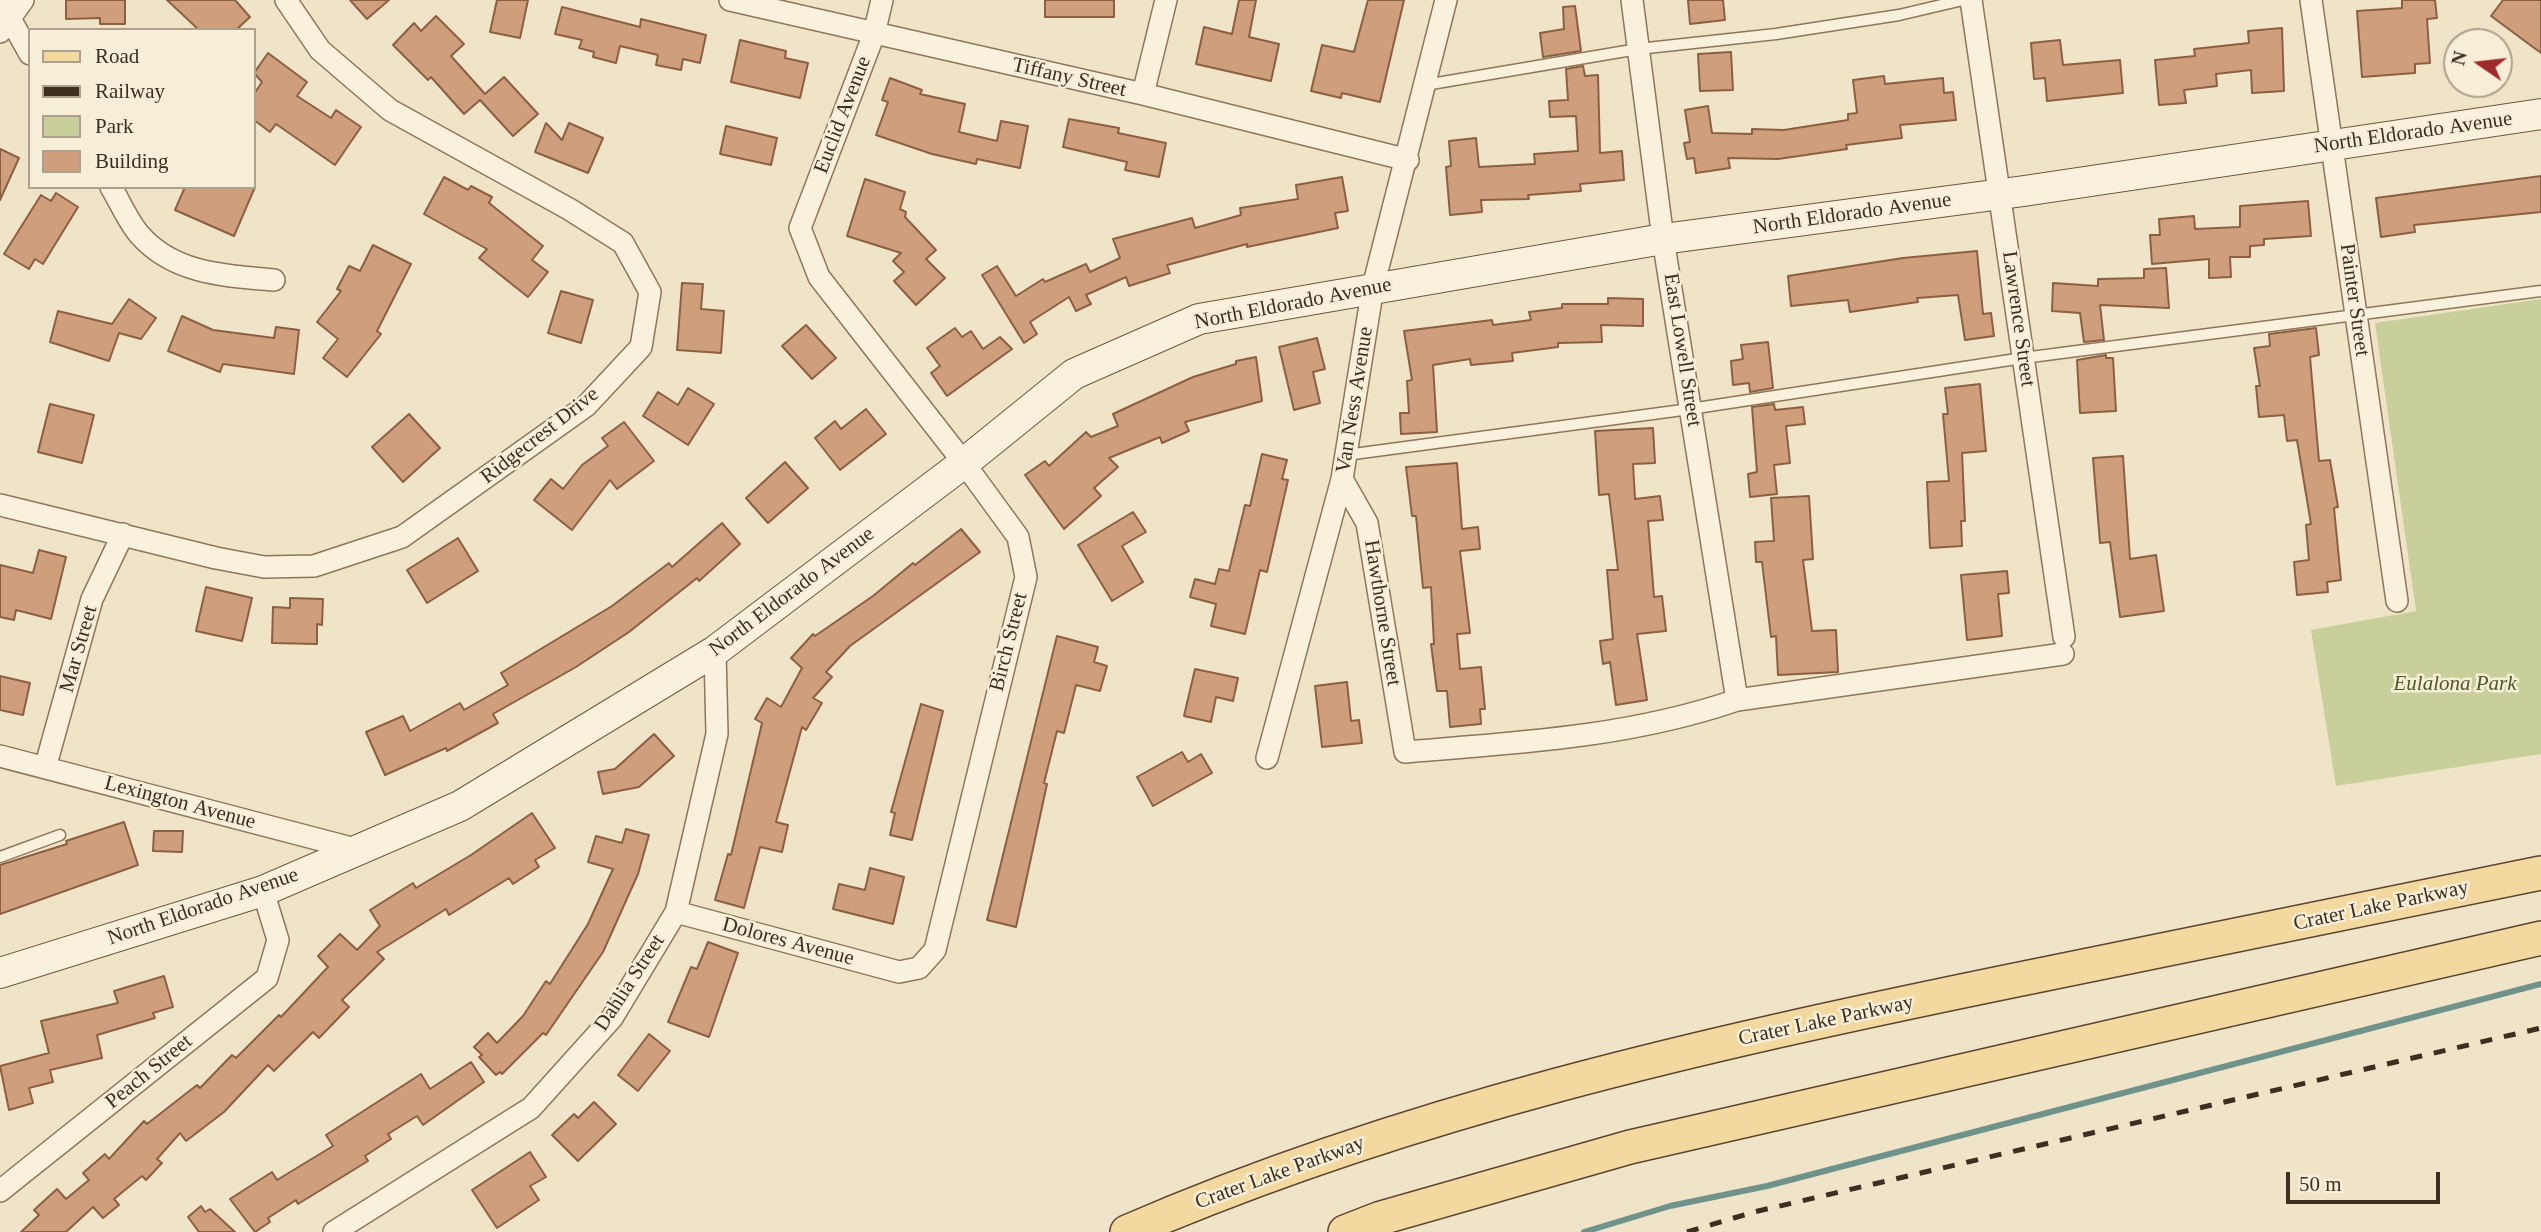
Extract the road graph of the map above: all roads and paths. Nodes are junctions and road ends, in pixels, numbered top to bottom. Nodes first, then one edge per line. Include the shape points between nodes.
1 (286, 0) edge
2 (730, 0) edge
3 (882, 0) edge
4 (1166, 0) edge
5 (1446, 0) edge
6 (1632, 0) edge
7 (1963, 0) edge
8 (1971, 0) edge
9 (2311, 0) edge
10 (8, 13) edge
11 (874, 34) junction
12 (1638, 49) junction
13 (28, 50) edge
14 (1425, 85) junction
15 (1143, 94) junction
16 (2541, 114) edge
17 (2332, 145) junction
18 (1408, 160) junction
19 (112, 189) edge
20 (2000, 194) junction
21 (800, 228) joint
22 (1663, 239) junction
23 (275, 280) dead end
24 (1373, 287) junction
25 (2541, 291) edge
26 (2356, 314) junction
27 (2023, 358) junction
28 (1690, 409) junction
29 (1346, 454) junction
30 (964, 463) junction
31 (1342, 479) junction
32 (0, 505) edge
33 (123, 534) junction
34 (2397, 601) dead end
35 (715, 651) junction
36 (1737, 699) junction
37 (0, 756) edge
38 (1268, 758) dead end
39 (46, 768) junction
40 (60, 835) dead end
41 (359, 849) junction
42 (0, 857) edge
43 (2541, 873) edge
44 (263, 891) junction
45 (676, 912) junction
46 (2541, 938) edge
47 (899, 972) joint
48 (0, 973) edge
49 (0, 1191) edge
50 (334, 1232) edge
51 (1127, 1232) edge
52 (1345, 1232) edge

1 - 33 street, Ridgecrest Drive via 320,50 390,110 623,243 650,292 641,347 586,406 402,537 314,566 264,567
2 - 11 street, Tiffany Street
3 - 11 street, Euclid Avenue
4 - 15 street
5 - 14 street, Van Ness Avenue
6 - 12 street, East Lowell Street
7 - 12 lane via 1776,34
8 - 20 street, Lawrence Street
9 - 17 street, Painter Street
10 - 13 street
11 - 15 street, Tiffany Street
11 - 21 street, Euclid Avenue
12 - 14 lane
12 - 22 street, East Lowell Street
14 - 18 street, Van Ness Avenue
15 - 18 street, Tiffany Street
16 - 17 street, North Eldorado Avenue
17 - 20 street, North Eldorado Avenue
17 - 26 street, Painter Street
18 - 24 street, Van Ness Avenue
19 - 23 street via 139,234 173,261 210,275
20 - 22 street, North Eldorado Avenue
20 - 27 street, Lawrence Street
21 - 30 street, Birch Street via 819,278
22 - 24 street, North Eldorado Avenue
22 - 28 street, East Lowell Street
24 - 29 street, Van Ness Avenue
24 - 30 street, North Eldorado Avenue via 1199,319 1074,374
25 - 26 lane
26 - 27 lane
26 - 34 street, Painter Street
27 - 28 lane
27 - 36 street, Lawrence Street via 2063,646
28 - 29 lane
28 - 36 street, East Lowell Street
29 - 31 street, Van Ness Avenue
30 - 35 street, North Eldorado Avenue
30 - 47 street, Birch Street via 1018,537 1026,577 935,950 919,968
31 - 36 street, Hawthorne Street via 1367,523 1405,752 1591,736 1696,714
31 - 38 street, Van Ness Avenue
32 - 33 street, Ridgecrest Drive
33 - 39 street, Mar Street via 92,599
35 - 41 street, North Eldorado Avenue via 460,806
35 - 45 street, Dahlia Street via 717,734
37 - 39 street, Lexington Avenue
39 - 41 street, Lexington Avenue
40 - 42 lane
41 - 44 street, North Eldorado Avenue
43 - 51 main road, Crater Lake Parkway via 1813,1022 1586,1077 1339,1150
44 - 48 street, North Eldorado Avenue
44 - 49 street, Peach Street via 278,940 267,978
45 - 47 street, Dolores Avenue
45 - 50 street, Dahlia Street via 612,1017 531,1108
46 - 52 main road via 1630,1147

